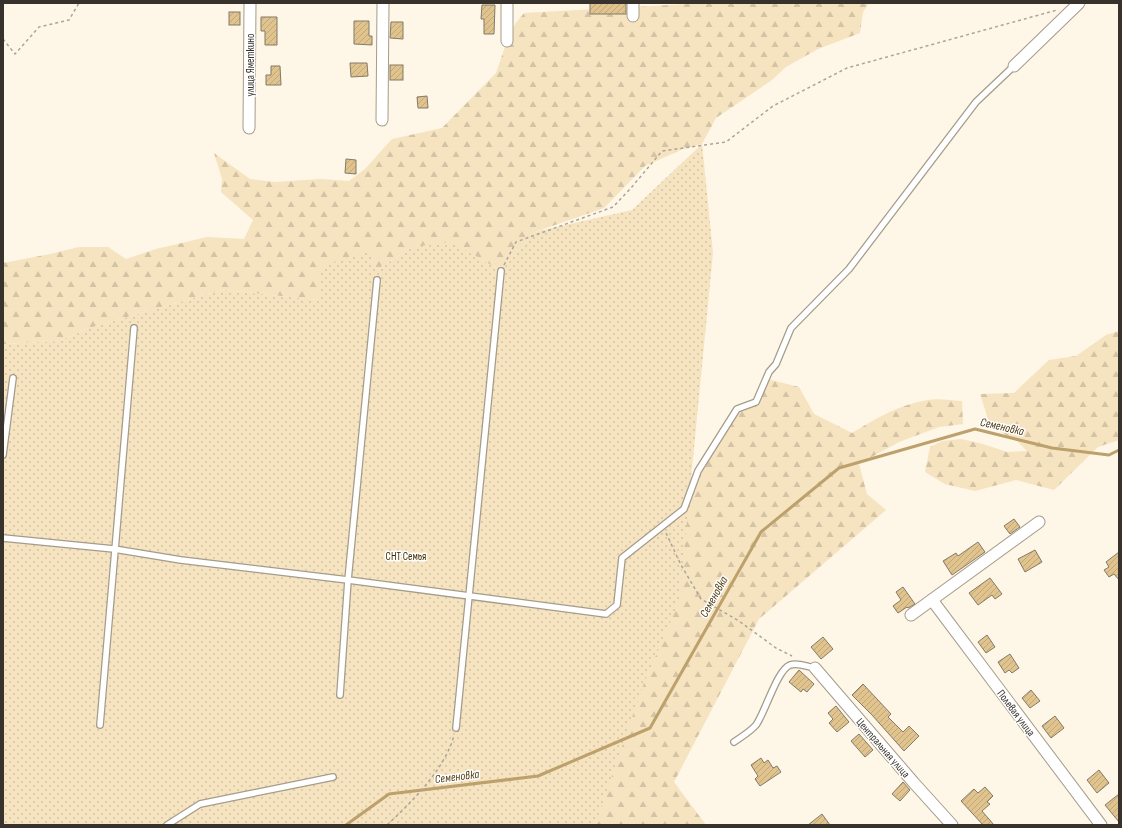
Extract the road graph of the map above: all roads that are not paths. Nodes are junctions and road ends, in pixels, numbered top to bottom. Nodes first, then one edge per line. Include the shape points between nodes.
1 (250, 3) edge
2 (383, 3) edge
3 (507, 3) edge
4 (633, 3) edge
5 (1078, 3) edge
6 (632, 16) dead end
7 (507, 41) dead end
8 (1014, 66) joint
9 (382, 120) dead end
10 (249, 128) dead end
11 (501, 271) road end
12 (377, 280) dead end
13 (134, 328) dead end
14 (13, 378) dead end
15 (3, 455) edge
16 (1039, 522) dead end
17 (3, 538) edge
18 (114, 549) junction
19 (348, 580) junction
20 (468, 596) junction
21 (932, 600) junction
22 (911, 616) dead end
23 (815, 668) joint
24 (340, 695) dead end
25 (100, 724) dead end
26 (456, 728) road end
27 (734, 742) dead end
28 (333, 777) dead end
29 (167, 825) edge
30 (952, 825) edge
31 (1101, 825) edge

1 - 10 street, улица Яметкино
2 - 9 street
3 - 7 street
4 - 6 street
5 - 8 street
8 - 20 lane via 976,102 849,269 790,328 776,364 756,402 737,409 698,471 684,509 622,558 617,605 606,614
11 - 20 lane
12 - 19 lane
13 - 18 lane
14 - 15 lane
16 - 21 street
17 - 18 lane
18 - 19 lane via 181,560
18 - 25 lane
19 - 20 lane
19 - 24 lane
20 - 26 lane
21 - 22 street
21 - 31 street, Полевая улица
23 - 27 lane via 799,664 789,665 756,725
23 - 30 street, Центральная улица
28 - 29 lane via 200,804

